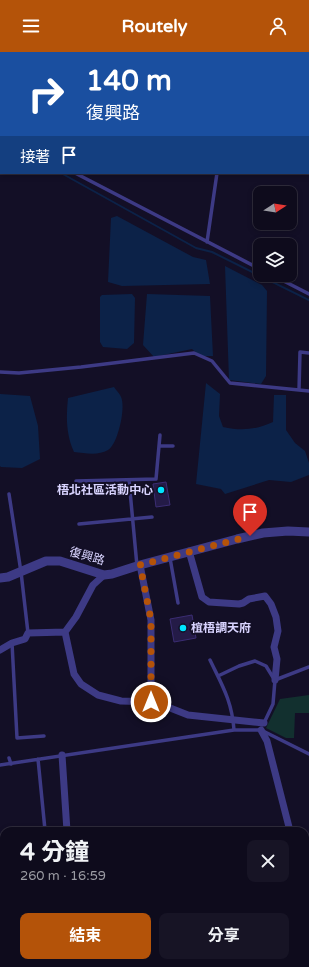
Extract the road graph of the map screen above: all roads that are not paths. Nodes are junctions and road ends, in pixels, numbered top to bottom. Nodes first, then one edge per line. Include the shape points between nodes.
1 (77, 174) edge
2 (217, 174) edge
3 (207, 242) junction
4 (253, 265) edge
5 (286, 282) edge
6 (309, 294) edge
7 (309, 353) edge
8 (0, 372) edge
9 (299, 390) junction
10 (309, 391) edge
11 (160, 435) dead end
12 (159, 446) junction
13 (173, 446) dead end
14 (129, 480) junction
15 (76, 481) dead end
16 (9, 494) dead end
17 (152, 517) dead end
18 (133, 519) junction
19 (79, 524) dead end
20 (309, 532) edge
21 (189, 551) junction
22 (170, 557) junction
23 (138, 566) junction
24 (21, 572) junction
25 (104, 575) junction
26 (0, 578) edge
27 (178, 603) dead end
28 (65, 632) junction
29 (28, 633) junction
30 (12, 643) junction
31 (0, 650) edge
32 (210, 660) dead end
33 (309, 667) edge
34 (218, 676) junction
35 (275, 680) junction
36 (151, 702) junction
37 (233, 719) junction
38 (263, 727) junction
39 (234, 730) junction
40 (44, 736) dead end
41 (309, 754) edge
42 (62, 755) junction
43 (9, 758) dead end
44 (38, 759) junction
45 (11, 764) junction
46 (0, 765) edge
47 (45, 827) edge
48 (67, 827) edge
49 (289, 827) edge

1 - 3 lane
2 - 3 lane
3 - 4 lane
5 - 6 lane
7 - 9 lane via 300,352
8 - 9 lane via 20,373 194,353 212,361 230,383
9 - 10 lane
11 - 12 lane
12 - 13 lane
12 - 14 lane via 156,479
14 - 15 lane
14 - 18 lane
16 - 24 lane
17 - 18 lane
18 - 19 lane
18 - 23 lane
20 - 21 street, 復興路 via 263,533
21 - 22 street, 復興路
21 - 35 street via 202,597 209,602 243,604 249,599 265,596 271,604 278,631 274,647 277,659
22 - 23 street, 復興路
22 - 27 lane
23 - 25 street, 復興路
23 - 36 street via 151,620
24 - 25 street, 復興路 via 46,561 60,561
24 - 26 street, 復興路 via 8,578
24 - 29 lane
25 - 28 street via 93,585
28 - 29 street
28 - 36 street via 74,674 81,684 98,694 121,701
29 - 30 street via 25,639
30 - 31 street
30 - 40 lane via 17,738
32 - 34 lane
33 - 35 lane
34 - 35 lane via 255,661 266,666
34 - 37 lane via 228,696
35 - 38 lane via 273,704
36 - 37 street via 188,715
37 - 38 street
37 - 39 lane
38 - 39 lane
38 - 41 lane
38 - 49 street
39 - 42 lane
42 - 44 lane
42 - 48 street
43 - 45 lane
44 - 45 lane
44 - 47 lane
45 - 46 lane

